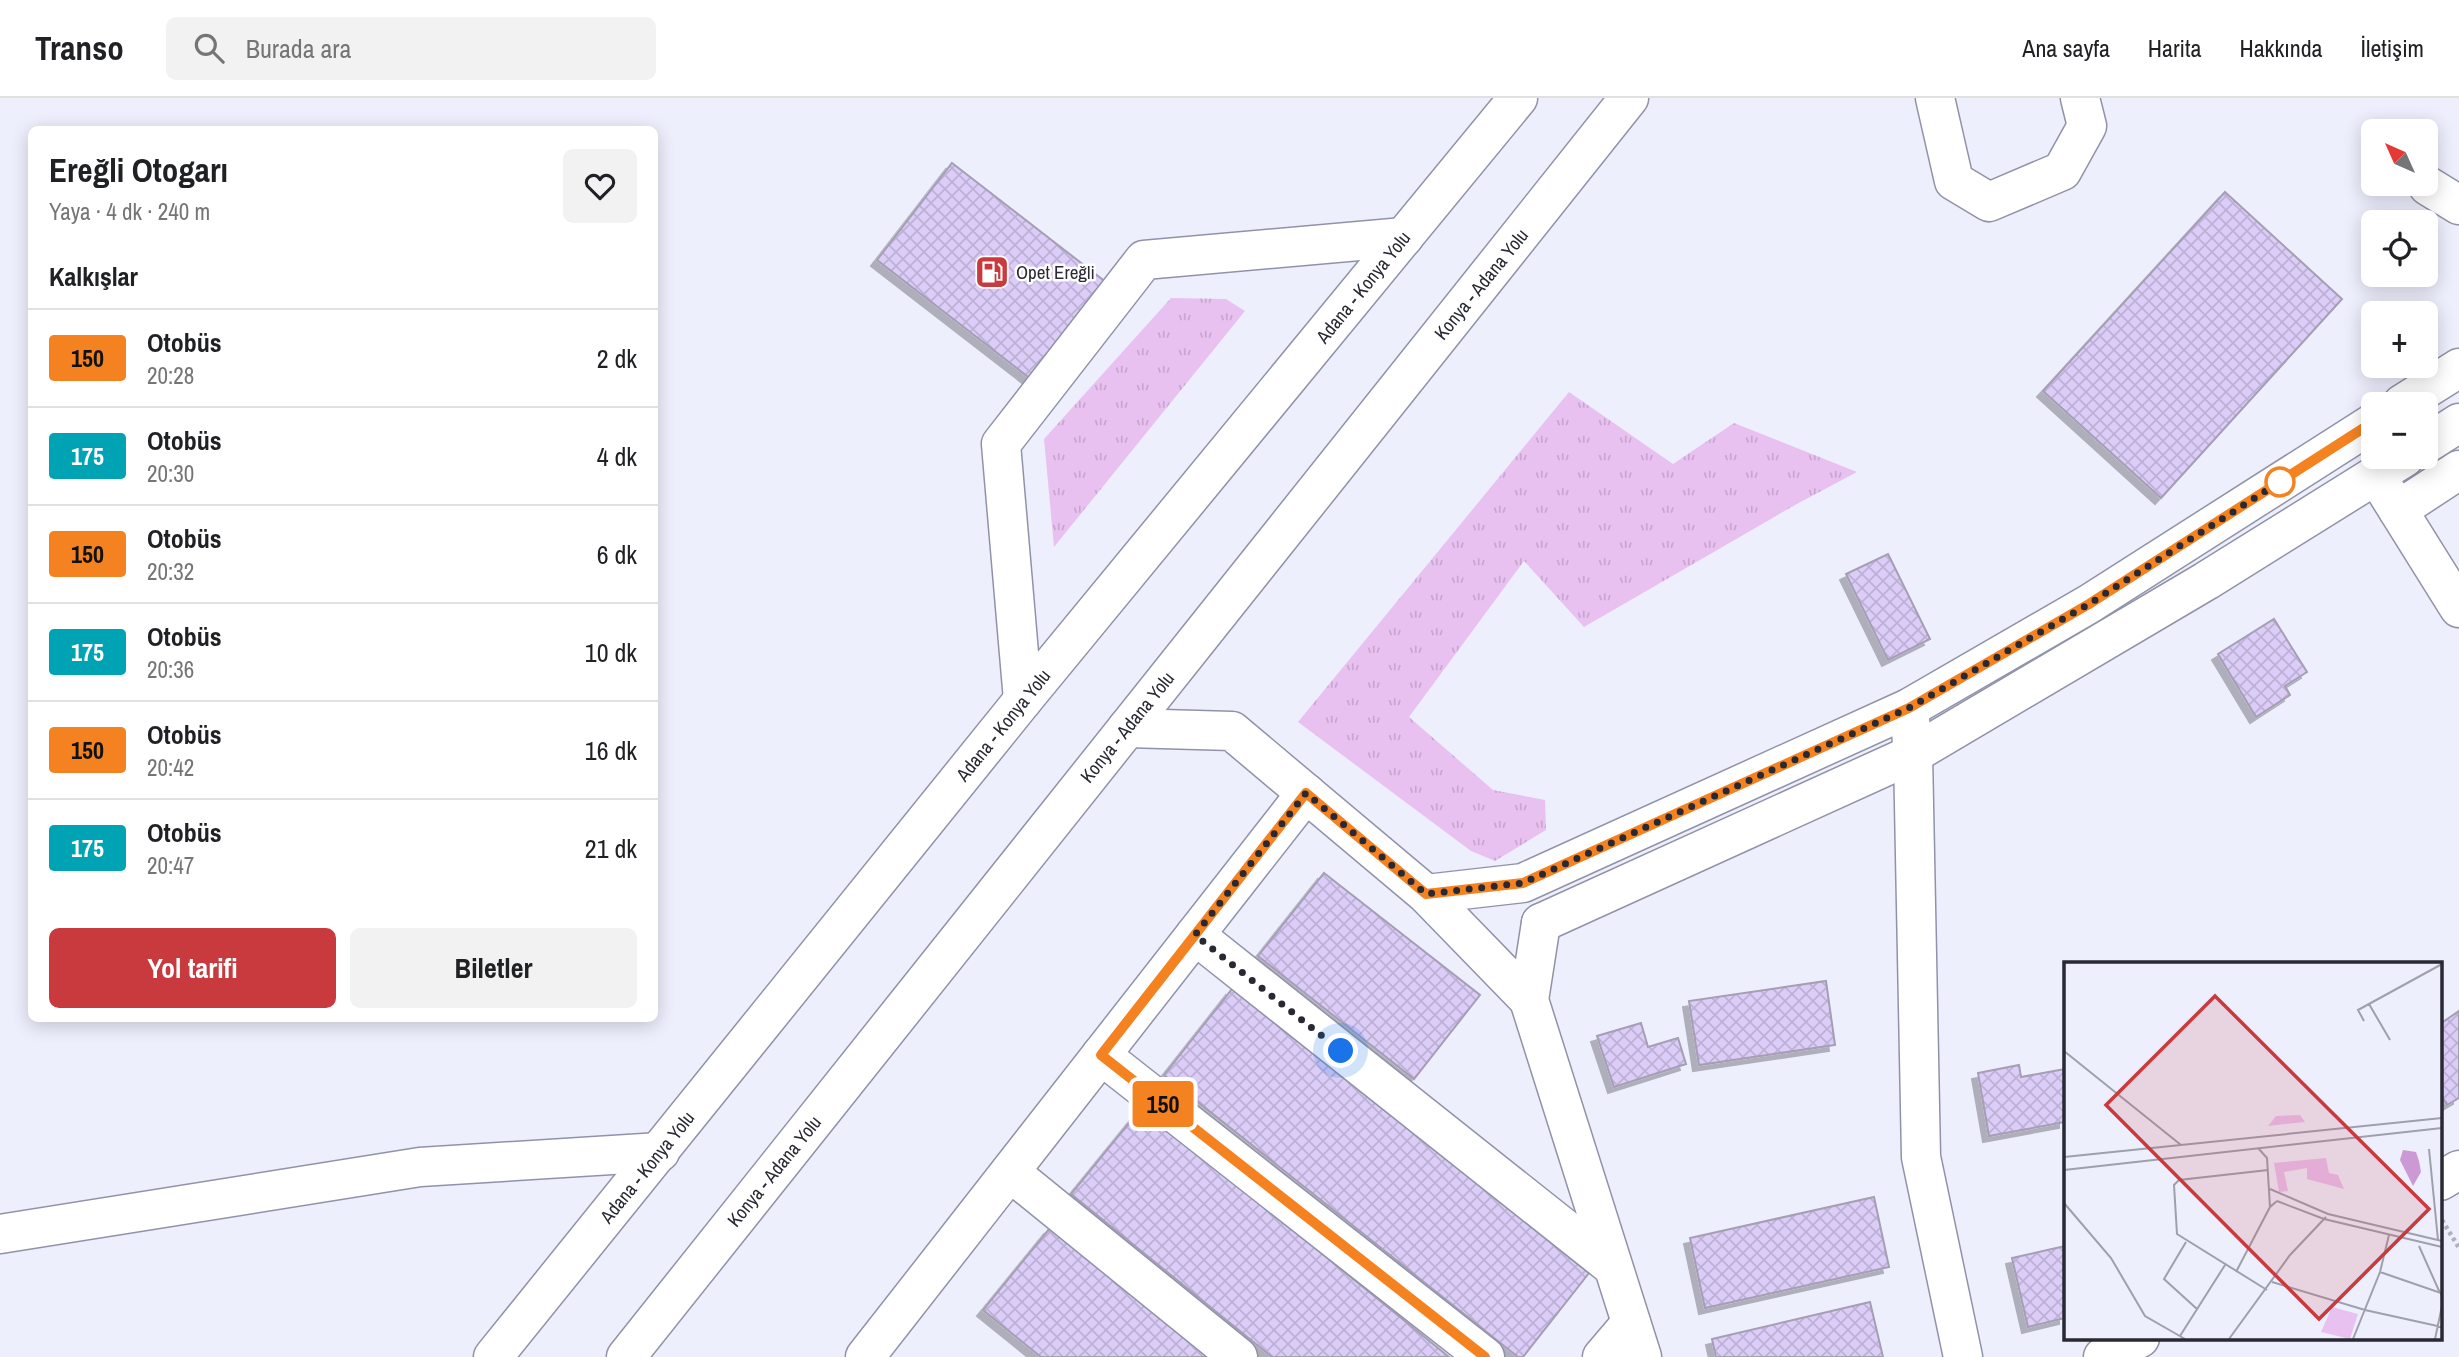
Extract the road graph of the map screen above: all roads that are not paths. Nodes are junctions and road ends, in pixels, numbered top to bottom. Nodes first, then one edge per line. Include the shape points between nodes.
1 (1518, 98) edge
2 (1629, 98) edge
3 (1936, 98) edge
4 (2080, 98) edge
5 (1404, 237) junction
6 (2459, 368) edge
7 (2421, 392) edge
8 (2459, 423) edge
9 (2361, 430) edge
10 (2438, 436) edge
11 (2386, 469) edge
12 (2391, 469) edge
13 (2459, 470) edge
14 (2398, 510) junction
15 (2459, 608) edge
16 (1023, 700) junction
17 (1909, 708) junction
18 (1127, 728) junction
19 (1913, 754) junction
20 (1306, 793) junction
21 (1426, 894) junction
22 (1195, 935) junction
23 (1529, 1000) junction
24 (1101, 1055) junction
25 (660, 1152) junction
26 (2459, 1170) edge
27 (1010, 1172) junction
28 (2442, 1180) edge
29 (0, 1234) edge
30 (1613, 1267) junction
31 (1636, 1340) edge
32 (2136, 1340) edge
33 (494, 1357) edge
34 (625, 1357) edge
35 (865, 1357) edge
36 (1238, 1357) edge
37 (1485, 1357) edge
38 (1602, 1357) edge
39 (1963, 1357) edge
40 (2103, 1357) edge

1 - 5 main road, Adana - Konya Yolu
2 - 18 main road, Konya - Adana Yolu
3 - 4 main road via 1954,181 1990,202 2062,170 2087,126
5 - 16 main road, Adana - Konya Yolu
5 - 16 main road via 1144,260 1001,444
6 - 7 main road
8 - 10 main road
9 - 17 main road via 2089,604
11 - 19 main road
12 - 14 main road
13 - 14 main road
14 - 15 main road
16 - 25 main road, Adana - Konya Yolu
17 - 19 main road
17 - 21 main road via 1523,883
18 - 20 main road via 1232,731
18 - 34 main road, Konya - Adana Yolu
19 - 23 main road via 1541,923
19 - 39 main road via 1922,1157
20 - 21 main road
20 - 22 main road
21 - 23 main road
22 - 24 main road
22 - 30 main road
23 - 30 main road
24 - 27 main road
24 - 37 main road
25 - 29 main road via 420,1167
25 - 33 main road, Adana - Konya Yolu
26 - 28 main road
27 - 35 main road
27 - 36 main road
30 - 31 main road
31 - 38 main road
32 - 40 main road

